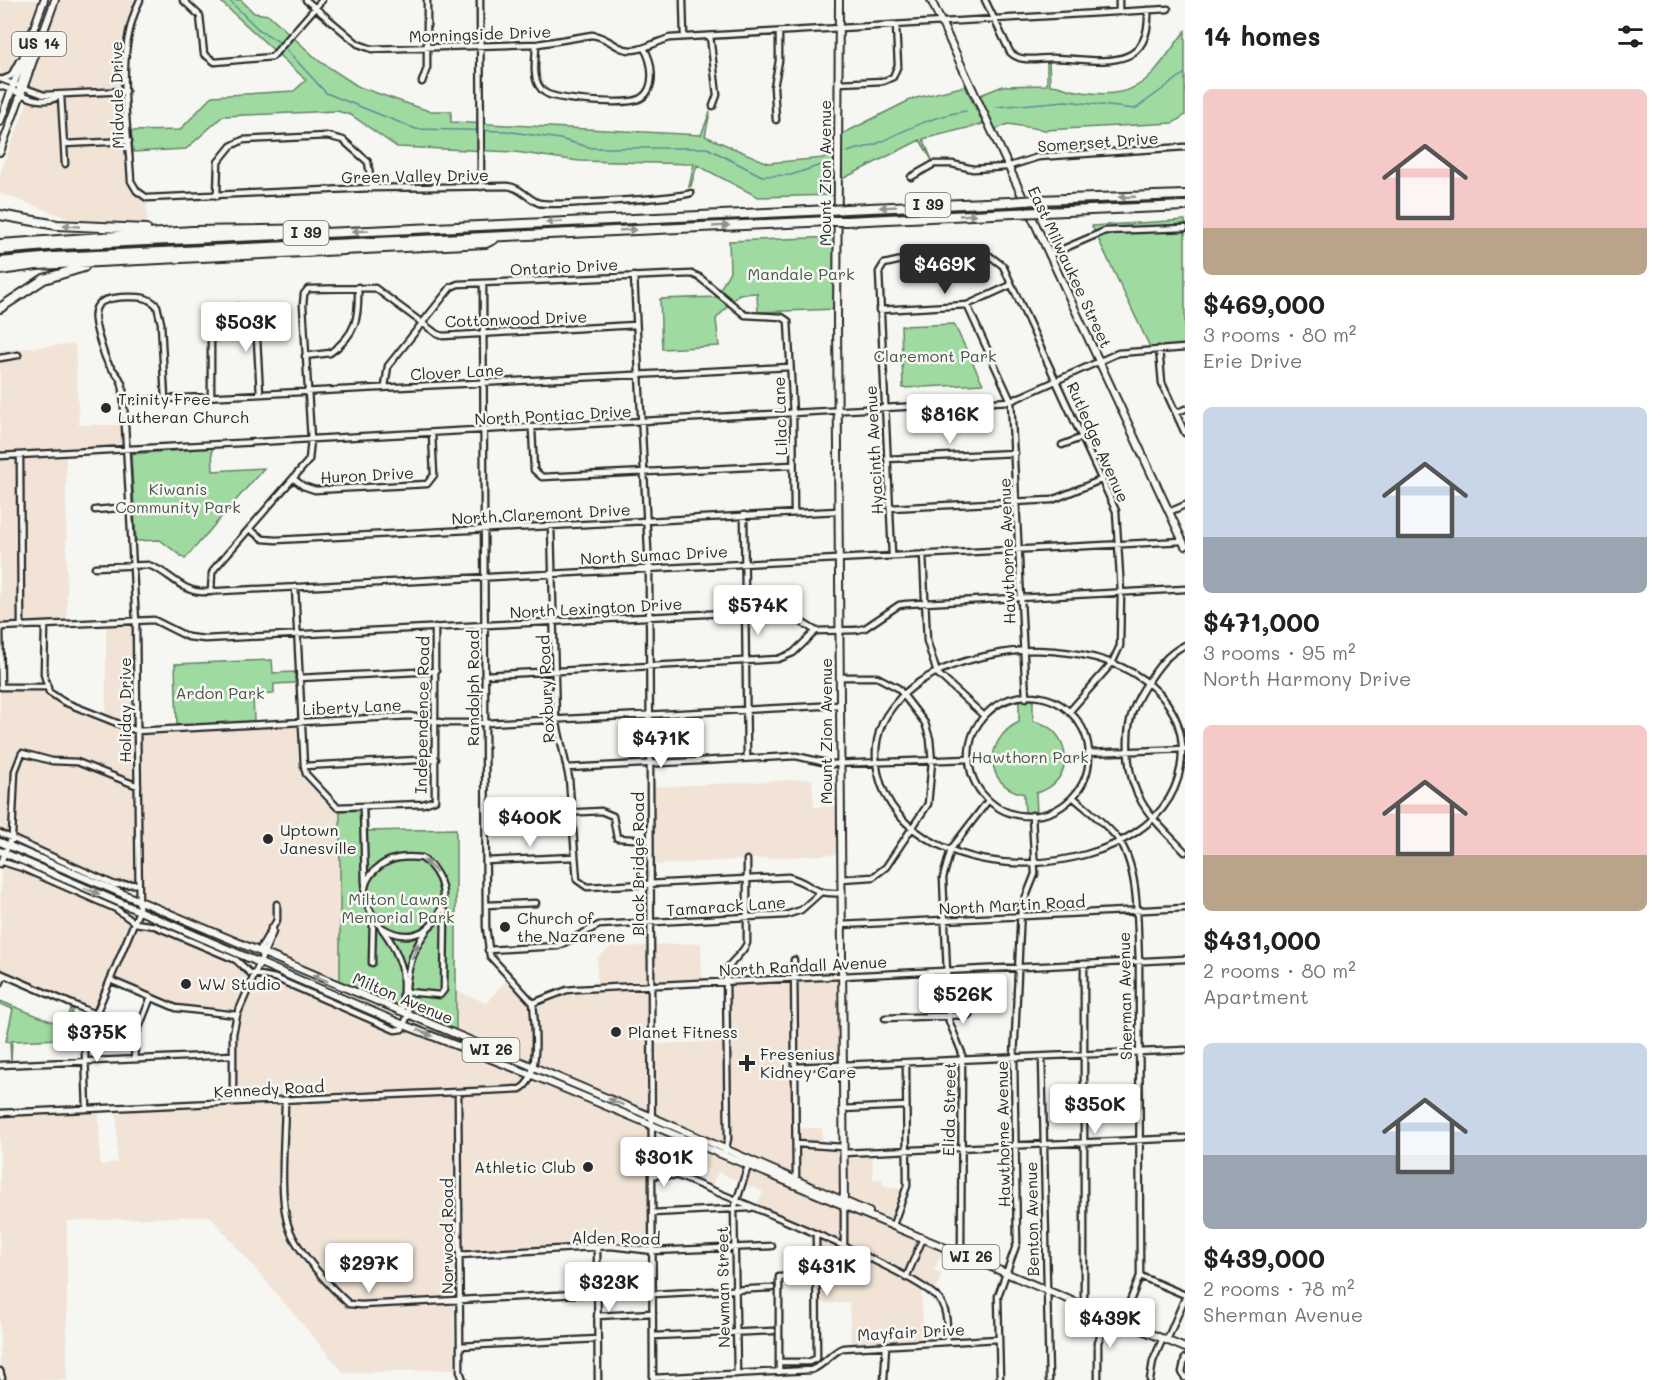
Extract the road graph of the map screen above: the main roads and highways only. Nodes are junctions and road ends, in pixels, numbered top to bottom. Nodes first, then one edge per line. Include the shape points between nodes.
1 (44, 0) edge
2 (55, 0) edge
3 (839, 0) edge
4 (931, 0) edge
5 (34, 28) junction
6 (17, 89) junction
7 (0, 94) edge
8 (6, 106) junction
9 (0, 122) edge
10 (0, 152) edge
11 (1185, 195) edge
12 (1185, 206) edge
13 (3, 215) edge
14 (192, 231) junction
15 (332, 232) junction
16 (498, 237) junction
17 (0, 244) edge
18 (0, 250) edge
19 (139, 260) junction
20 (0, 262) edge
21 (0, 270) edge
22 (0, 308) edge
23 (1184, 543) edge
24 (0, 842) edge
25 (2, 852) edge
26 (533, 1072) junction
27 (725, 1152) junction
28 (761, 1164) junction
29 (748, 1166) junction
30 (844, 1203) junction
31 (1185, 1348) edge

1 - 5 main road, US 14
2 - 6 main road, US 14
3 - 30 main road, Mount Zion Avenue via 837,412
4 - 23 main road, East Milwaukee Street
5 - 6 main road, US 14
5 - 6 main road
6 - 8 main road, US 14
6 - 10 main road, US 14
7 - 8 main road
8 - 9 main road, US 14
11 -> 15 highway, I 39, bridge
16 -> 12 highway, I 39, bridge
14 -> 13 highway via 57,225
14 - 15 highway via 320,228
14 - 17 highway
15 - 18 highway, I 39
16 - 19 highway via 486,243
16 - 20 highway, I 39
19 - 21 highway
19 - 22 highway via 55,274 28,287
26 -> 24 main road, Milton Avenue / WI 26 via 409,1015
25 -> 26 main road, Milton Avenue / WI 26 via 404,1025
26 - 27 main road, Milton Avenue / WI 26 via 652,1126
27 -> 26 main road, Milton Avenue / WI 26 via 652,1117
27 - 28 main road, Milton Avenue / WI 26
27 - 29 main road, Milton Avenue / WI 26
28 - 29 main road
28 - 30 main road, Milton Avenue / WI 26
29 - 30 main road, Milton Avenue / WI 26
30 - 31 main road, Milton Avenue / WI 26

